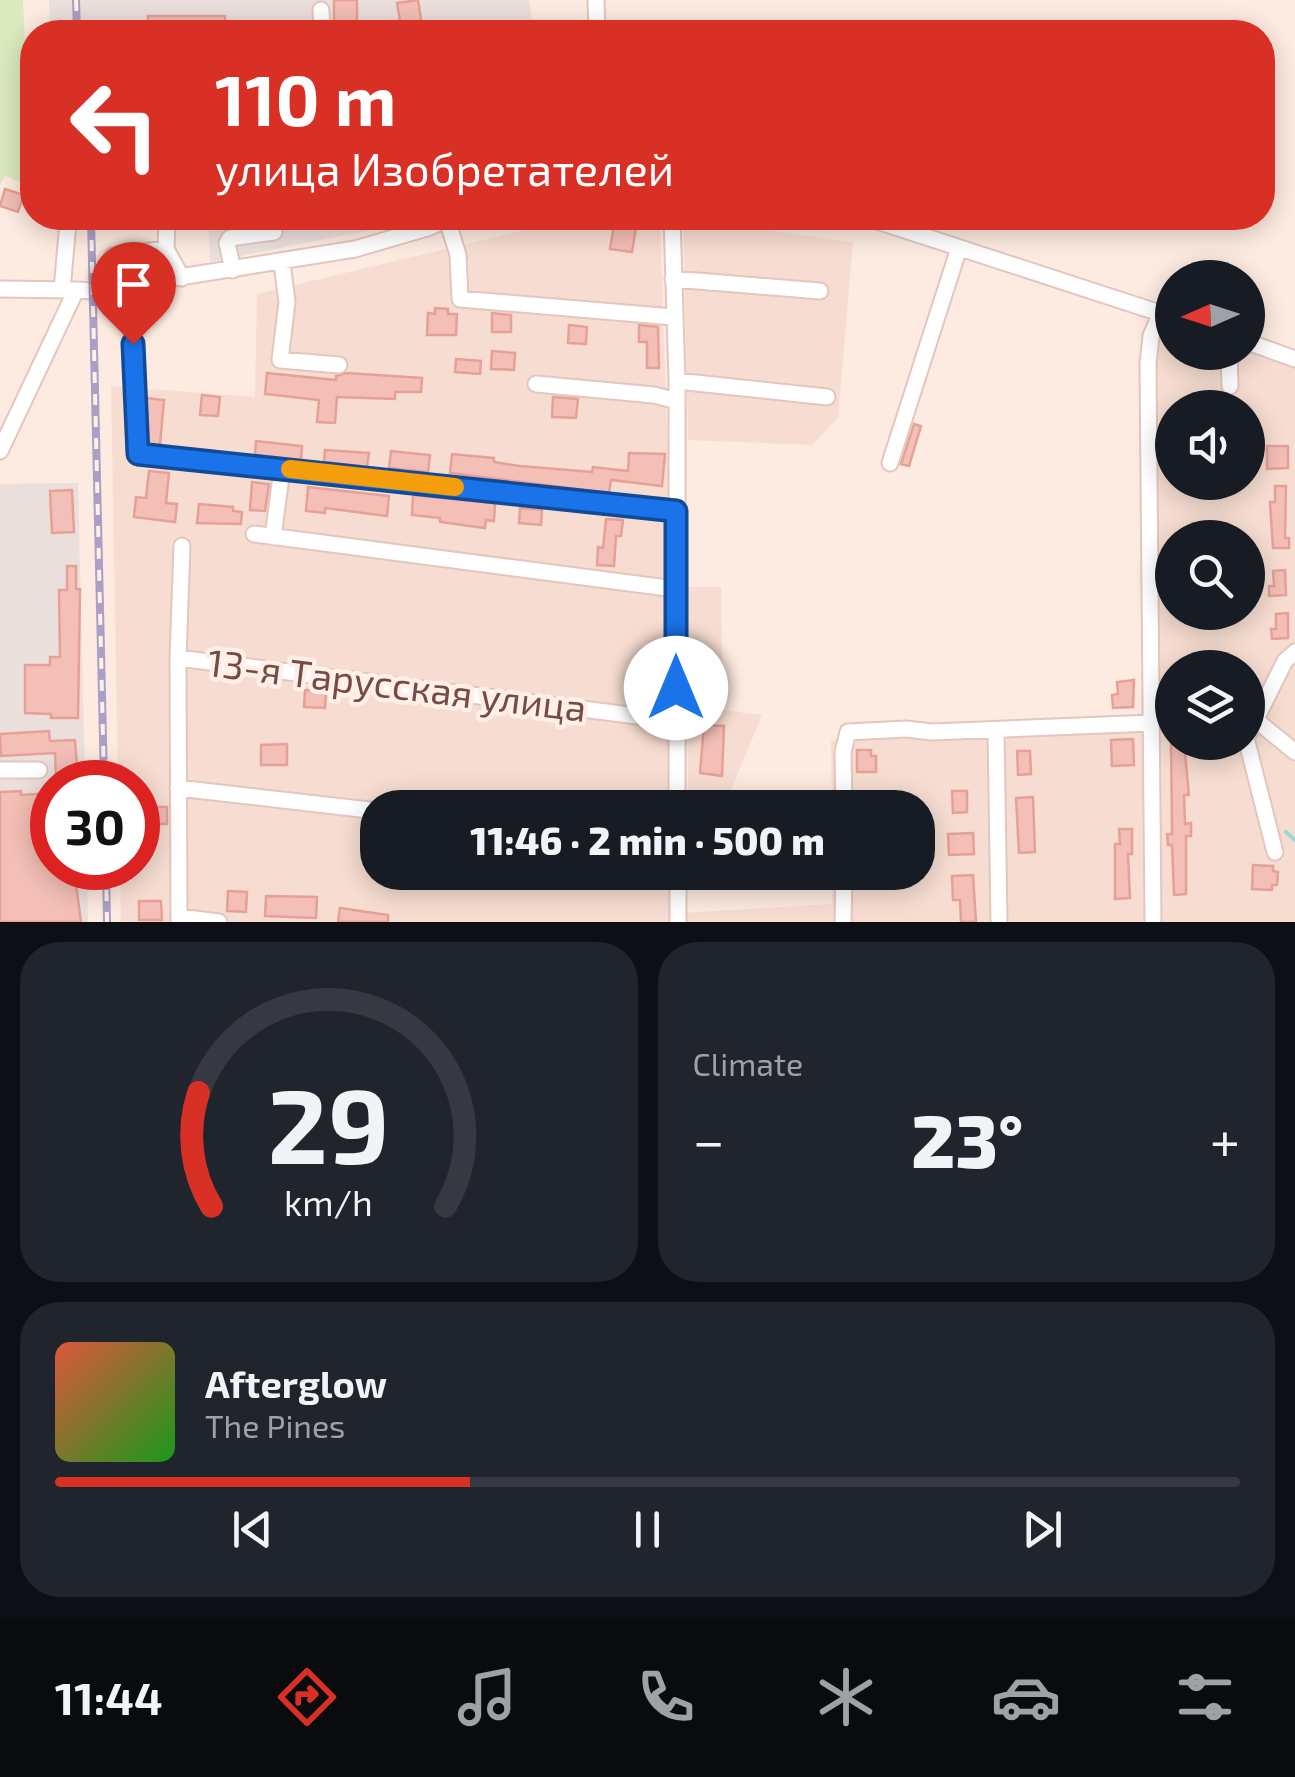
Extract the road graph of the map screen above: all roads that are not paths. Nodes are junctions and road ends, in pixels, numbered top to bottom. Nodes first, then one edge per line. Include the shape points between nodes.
1 (322, 10) dead end
2 (322, 20) edge
3 (68, 230) edge
4 (167, 230) edge
5 (420, 230) edge
6 (451, 230) edge
7 (672, 230) edge
8 (904, 230) edge
9 (274, 232) dead end
10 (959, 248) junction
11 (166, 249) junction
12 (282, 263) junction
13 (233, 270) junction
14 (182, 278) junction
15 (673, 279) junction
16 (135, 285) junction
17 (0, 289) edge
18 (69, 290) junction
19 (102, 290) junction
20 (820, 291) dead end
21 (1155, 311) edge
22 (673, 317) junction
23 (1155, 332) edge
24 (1265, 348) edge
25 (1295, 358) edge
26 (339, 365) dead end
27 (1230, 370) edge
28 (677, 381) junction
29 (536, 384) dead end
30 (1230, 386) dead end
31 (827, 397) dead end
32 (677, 401) junction
33 (0, 451) edge
34 (890, 463) dead end
35 (282, 469) junction
36 (676, 511) junction
37 (254, 534) dead end
38 (273, 537) junction
39 (182, 546) dead end
40 (676, 589) junction
41 (1295, 652) edge
42 (178, 658) junction
43 (1265, 703) edge
44 (676, 721) junction
45 (1152, 723) junction
46 (1265, 728) edge
47 (996, 730) junction
48 (1295, 752) edge
49 (1252, 760) edge
50 (0, 770) edge
51 (30, 770) edge
52 (178, 788) junction
53 (677, 790) edge
54 (843, 790) edge
55 (360, 809) edge
56 (1275, 852) dead end
57 (678, 890) edge
58 (844, 890) edge
59 (179, 920) edge
60 (220, 922) edge
61 (678, 922) edge
62 (843, 922) edge
63 (999, 922) edge
64 (1154, 922) edge

1 - 2 street
3 - 18 street
4 - 11 street
5 - 12 street
6 - 22 street via 460,300
7 - 15 street
8 - 10 street
9 - 13 street via 230,238
10 - 21 street
10 - 34 street
11 - 14 street
11 - 19 street via 113,256
12 - 13 street
12 - 26 street via 287,302 280,360
13 - 14 street
14 - 16 street
15 - 20 street
15 - 22 street
16 - 19 street
16 - 35 street via 138,454
17 - 18 street
18 - 19 street
18 - 33 street
22 - 28 street
23 - 45 street via 1148,364
24 - 25 street
27 - 30 street
28 - 31 street
28 - 32 street
29 - 32 street
32 - 36 street
35 - 36 street
35 - 38 street
36 - 40 street
37 - 38 street
38 - 40 street
39 - 42 street
40 - 44 street
41 - 43 street
42 - 44 street, 13-я Тарусская улица
42 - 52 street
44 - 53 street
45 - 47 street
45 - 64 street
46 - 48 street
47 - 54 street via 848,732
47 - 63 street
49 - 56 street
50 - 51 street
52 - 55 street
52 - 59 street
57 - 61 street
58 - 62 street
59 - 60 street

